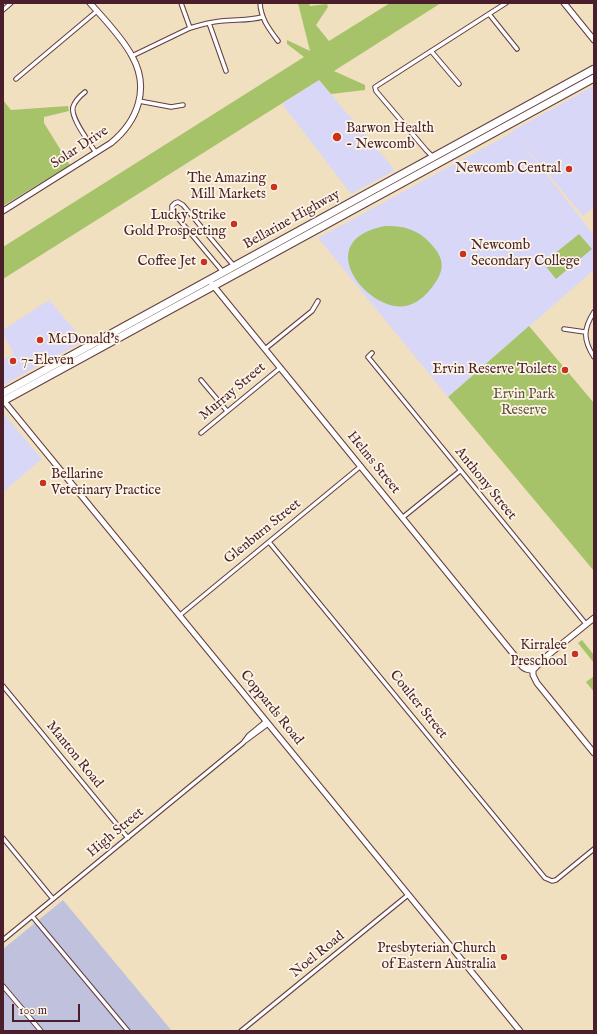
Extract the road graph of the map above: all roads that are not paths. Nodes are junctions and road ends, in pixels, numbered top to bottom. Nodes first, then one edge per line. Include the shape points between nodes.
1 (12, 3) edge
2 (90, 3) edge
3 (180, 3) edge
4 (260, 3) edge
5 (506, 3) edge
6 (564, 3) edge
7 (3, 10) edge
8 (97, 11) junction
9 (489, 14) junction
10 (262, 18) junction
11 (209, 23) junction
12 (190, 28) junction
13 (594, 40) edge
14 (278, 41) dead end
15 (517, 50) dead end
16 (431, 51) junction
17 (132, 56) junction
18 (594, 69) edge
19 (226, 71) dead end
20 (594, 78) edge
21 (16, 79) dead end
22 (459, 84) dead end
23 (85, 92) dead end
24 (139, 101) junction
25 (183, 105) dead end
26 (96, 152) junction
27 (434, 157) junction
28 (3, 211) edge
29 (234, 266) junction
30 (223, 272) junction
31 (211, 283) junction
32 (318, 301) dead end
33 (594, 312) edge
34 (564, 329) dead end
35 (585, 332) junction
36 (265, 349) junction
37 (372, 353) dead end
38 (368, 357) junction
39 (594, 357) edge
40 (363, 358) dead end
41 (280, 368) junction
42 (202, 380) dead end
43 (3, 393) edge
44 (3, 401) edge
45 (227, 412) junction
46 (201, 433) dead end
47 (360, 466) junction
48 (460, 470) junction
49 (402, 518) junction
50 (269, 542) junction
51 (180, 615) junction
52 (594, 618) edge
53 (586, 624) junction
54 (531, 669) junction
55 (3, 686) edge
56 (267, 722) junction
57 (594, 753) edge
58 (3, 838) edge
59 (128, 838) junction
60 (594, 849) edge
61 (408, 895) junction
62 (53, 899) junction
63 (32, 916) junction
64 (3, 940) edge
65 (3, 986) edge
66 (40, 1031) edge
67 (128, 1031) edge
68 (241, 1031) edge
69 (520, 1031) edge

1 - 7 street
2 - 8 street, Solar Drive
3 - 12 street
4 - 10 street
5 - 9 street
6 - 13 street
8 - 17 street, Solar Drive
8 - 21 street
9 - 15 street
9 - 16 street
10 - 11 street
10 - 14 street
11 - 12 street
11 - 19 street
12 - 17 street
16 - 22 street
16 - 27 street via 375,87
17 - 24 street, Solar Drive via 139,72
18 - 27 highway, Bellarine Highway
20 - 31 highway, Bellarine Highway
23 - 26 street via 74,104 73,112
24 - 25 street via 171,107
24 - 26 street, Solar Drive via 133,119 124,132
26 - 28 street, Solar Drive
27 - 29 highway, Bellarine Highway
29 - 30 highway, Bellarine Highway
29 - 30 street via 183,205 175,203 172,211
30 - 31 highway, Bellarine Highway
31 - 36 street, Helms Street
31 - 43 highway, Bellarine Highway
31 - 44 highway, Bellarine Highway
32 - 36 street via 311,312
33 - 35 street
34 - 35 street
35 - 39 street via 587,344
36 - 41 street, Helms Street
37 - 38 street
38 - 40 street
38 - 48 street, Anthony Street
41 - 45 street, Murray Street
41 - 47 street, Helms Street
42 - 45 street
44 - 51 street, Coppards Road
45 - 46 street, Murray Street
47 - 49 street, Helms Street
47 - 50 street, Glenburn Street
48 - 49 street
48 - 53 street, Anthony Street
49 - 54 street, Helms Street via 519,661
50 - 51 street, Glenburn Street
50 - 60 street, Coulter Street via 544,877 551,881 556,880
51 - 56 street, Coppards Road
52 - 53 street
53 - 54 street
54 - 57 street via 537,683
55 - 59 street, Manton Road
56 - 59 street, High Street
56 - 61 street, Coppards Road
58 - 62 street
59 - 62 street, High Street
61 - 68 street, Noel Road
61 - 69 street, Coppards Road
62 - 63 street, High Street
63 - 64 street, High Street
63 - 67 street
65 - 66 street

